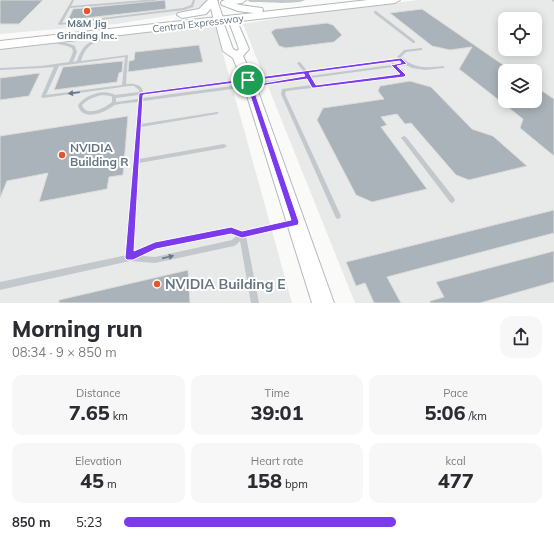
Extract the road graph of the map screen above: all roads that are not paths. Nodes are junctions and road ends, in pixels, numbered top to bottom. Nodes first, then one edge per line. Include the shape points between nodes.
1 (73, 0) edge
2 (155, 0) edge
3 (194, 0) edge
4 (242, 0) edge
5 (250, 0) edge
6 (265, 0) edge
7 (302, 0) edge
8 (343, 0) edge
9 (395, 0) edge
10 (290, 1) edge
11 (223, 6) edge
12 (69, 7) junction
13 (375, 12) dead end
14 (256, 13) junction
15 (218, 18) junction
16 (168, 23) junction
17 (236, 31) junction
18 (117, 32) junction
19 (223, 34) junction
20 (0, 38) edge
21 (49, 40) junction
22 (414, 42) dead end
23 (15, 44) junction
24 (0, 45) edge
25 (0, 48) edge
26 (421, 49) dead end
27 (238, 56) junction
28 (401, 60) junction
29 (79, 62) junction
30 (71, 63) junction
31 (299, 63) dead end
32 (392, 63) junction
33 (405, 64) junction
34 (58, 65) junction
35 (442, 67) dead end
36 (0, 69) edge
37 (306, 72) junction
38 (308, 77) junction
39 (249, 82) junction
40 (124, 85) junction
41 (314, 86) junction
42 (140, 94) junction
43 (114, 98) junction
44 (140, 100) junction
45 (112, 104) junction
46 (217, 113) dead end
47 (138, 126) junction
48 (404, 138) dead end
49 (224, 146) dead end
50 (136, 162) junction
51 (452, 200) dead end
52 (338, 216) dead end
53 (296, 222) junction
54 (242, 234) junction
55 (130, 258) junction
56 (0, 286) edge
57 (255, 303) edge
58 (323, 303) edge

1 - 12 lane
2 - 12 lane
3 - 12 lane via 192,6 184,9 60,24
4 - 11 main road
5 - 6 street
6 - 10 street
7 - 10 street
8 - 14 highway, Central Expressway
9 - 14 highway, Central Expressway
11 - 14 highway, Central Expressway
11 - 14 highway
11 - 15 highway, Central Expressway
11 - 15 main road
11 - 16 highway via 208,4 204,11 180,16
11 - 17 main road
13 - 22 lane
14 - 17 highway
15 - 16 highway, Central Expressway
15 - 19 main road
16 - 18 highway, Central Expressway
16 - 19 highway via 173,29 208,28
16 - 20 highway, Central Expressway
17 - 27 main road via 244,49
18 - 21 highway, Central Expressway
18 - 29 lane via 86,45 82,49
19 - 27 main road via 228,51
21 - 23 highway, Central Expressway
21 - 30 lane via 74,47
23 - 24 highway, Central Expressway
23 - 25 highway
26 - 28 lane via 405,51 399,57
27 - 39 main road
28 - 32 lane
28 - 33 lane
29 - 30 lane
29 - 40 lane via 127,56
30 - 34 lane
31 - 37 lane
32 - 33 lane
32 - 37 lane
32 - 38 lane
32 - 41 lane via 404,75
33 - 35 lane via 423,70
34 - 36 lane
40 -> 34 lane via 44,97
37 - 38 lane
37 - 39 lane
38 - 39 lane
38 - 41 lane
39 - 42 lane
39 - 44 lane
39 - 53 main road
40 - 42 lane via 135,85 141,90
41 - 52 lane via 284,90 283,94
42 - 43 lane
42 - 44 lane
43 - 45 lane
43 - 45 lane via 108,94 91,96 82,102 80,108 91,113 104,110
44 - 45 lane
44 - 47 lane
46 - 47 lane
47 - 50 lane
48 - 51 lane
49 - 50 lane
50 - 55 lane
53 - 54 lane
53 - 58 main road
54 - 55 lane via 231,230 155,245
55 -> 54 lane via 155,260 234,243
54 - 57 lane
55 - 56 lane

